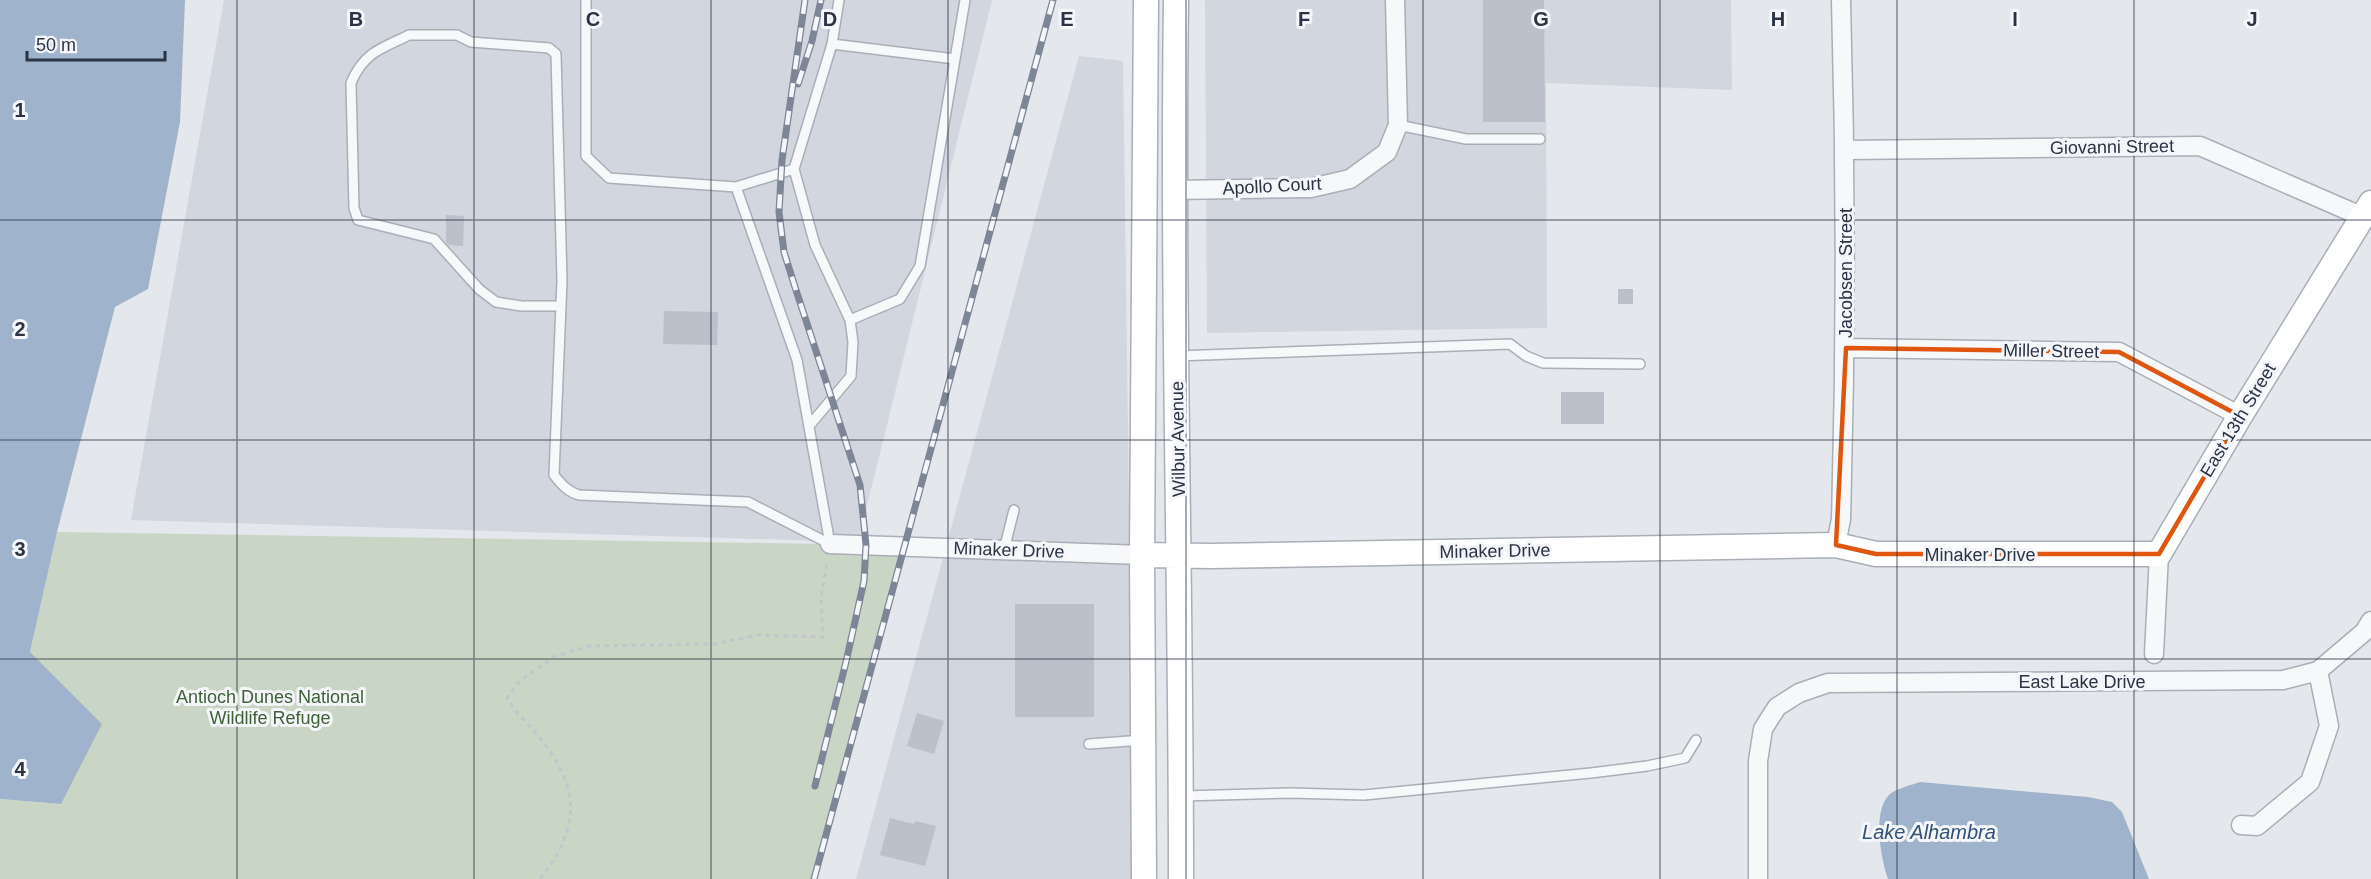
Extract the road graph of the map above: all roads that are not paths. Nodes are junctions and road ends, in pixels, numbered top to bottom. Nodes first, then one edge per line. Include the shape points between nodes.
1 (586, 0) edge
2 (839, 0) edge
3 (965, 0) edge
4 (1146, 0) edge
5 (1176, 0) edge
6 (1395, 0) edge
7 (1841, 0) edge
8 (832, 44) junction
9 (955, 59) junction
10 (1398, 125) junction
11 (1540, 139) dead end
12 (1846, 150) junction
13 (794, 169) junction
14 (736, 187) junction
15 (1174, 190) junction
16 (1145, 191) junction
17 (2367, 210) edge
18 (561, 306) junction
19 (850, 320) junction
20 (1846, 348) junction
21 (1176, 356) junction
22 (1640, 364) dead end
23 (2240, 416) junction
24 (809, 426) junction
25 (1014, 510) dead end
26 (830, 544) junction
27 (1836, 545) junction
28 (1004, 550) junction
29 (2159, 554) junction
30 (1142, 555) junction
31 (1180, 556) junction
32 (2371, 621) edge
33 (2154, 654) dead end
34 (2318, 671) junction
35 (1143, 740) junction
36 (1696, 740) dead end
37 (1089, 744) dead end
38 (1181, 796) junction
39 (2241, 825) dead end
40 (1144, 879) edge
41 (1180, 879) edge
42 (1758, 879) edge

1 - 14 lane via 586,156 609,178
2 - 8 lane
3 - 9 lane
4 - 16 main road, Wilbur Avenue
5 - 15 main road, Wilbur Avenue
6 - 10 street, Apollo Court
7 - 12 street, Jacobsen Street
8 - 9 lane
8 - 13 lane
9 - 19 lane via 920,266 900,299
10 - 11 lane via 1466,139
10 - 15 street, Apollo Court via 1387,152 1350,179 1311,188
12 - 17 street, Giovanni Street via 2200,146
12 - 20 street, Jacobsen Street
13 - 14 lane
13 - 19 lane via 814,245
14 - 24 lane via 797,360
15 - 16 main road
15 - 21 main road, Wilbur Avenue
16 - 30 main road, Wilbur Avenue
17 - 23 main road, East 13th Street
18 - 18 lane via 556,54 549,48 471,42 457,35 409,35 365,58 351,82 354,208 358,220 434,239 496,302
18 - 26 lane via 554,475 567,489 579,495 748,502
19 - 24 lane via 851,376
20 - 23 street, Miller Street via 2120,352
20 - 27 street, Jacobsen Street via 1841,519
21 - 22 lane via 1510,344 1543,363
21 - 31 main road, Wilbur Avenue
23 - 29 main road, East 13th Street
24 - 26 lane
25 - 28 lane
26 - 28 street, Minaker Drive
27 - 29 main road, Minaker Drive via 1876,554
27 - 31 main road, Minaker Drive
28 - 30 street, Minaker Drive
29 - 33 street, East 13th Street
30 - 31 main road, Minaker Drive
30 - 35 main road, Wilbur Avenue
31 - 38 main road, Wilbur Avenue
32 - 34 street, East Lake Drive via 2364,632
34 - 39 street via 2329,726 2310,782 2258,826
34 - 42 street, East Lake Drive via 2283,680 1828,683 1799,693 1777,707 1763,729 1758,761
35 - 37 lane
35 - 40 main road, Wilbur Avenue
36 - 38 lane via 1685,758 1592,773 1364,795
38 - 41 main road, Wilbur Avenue

